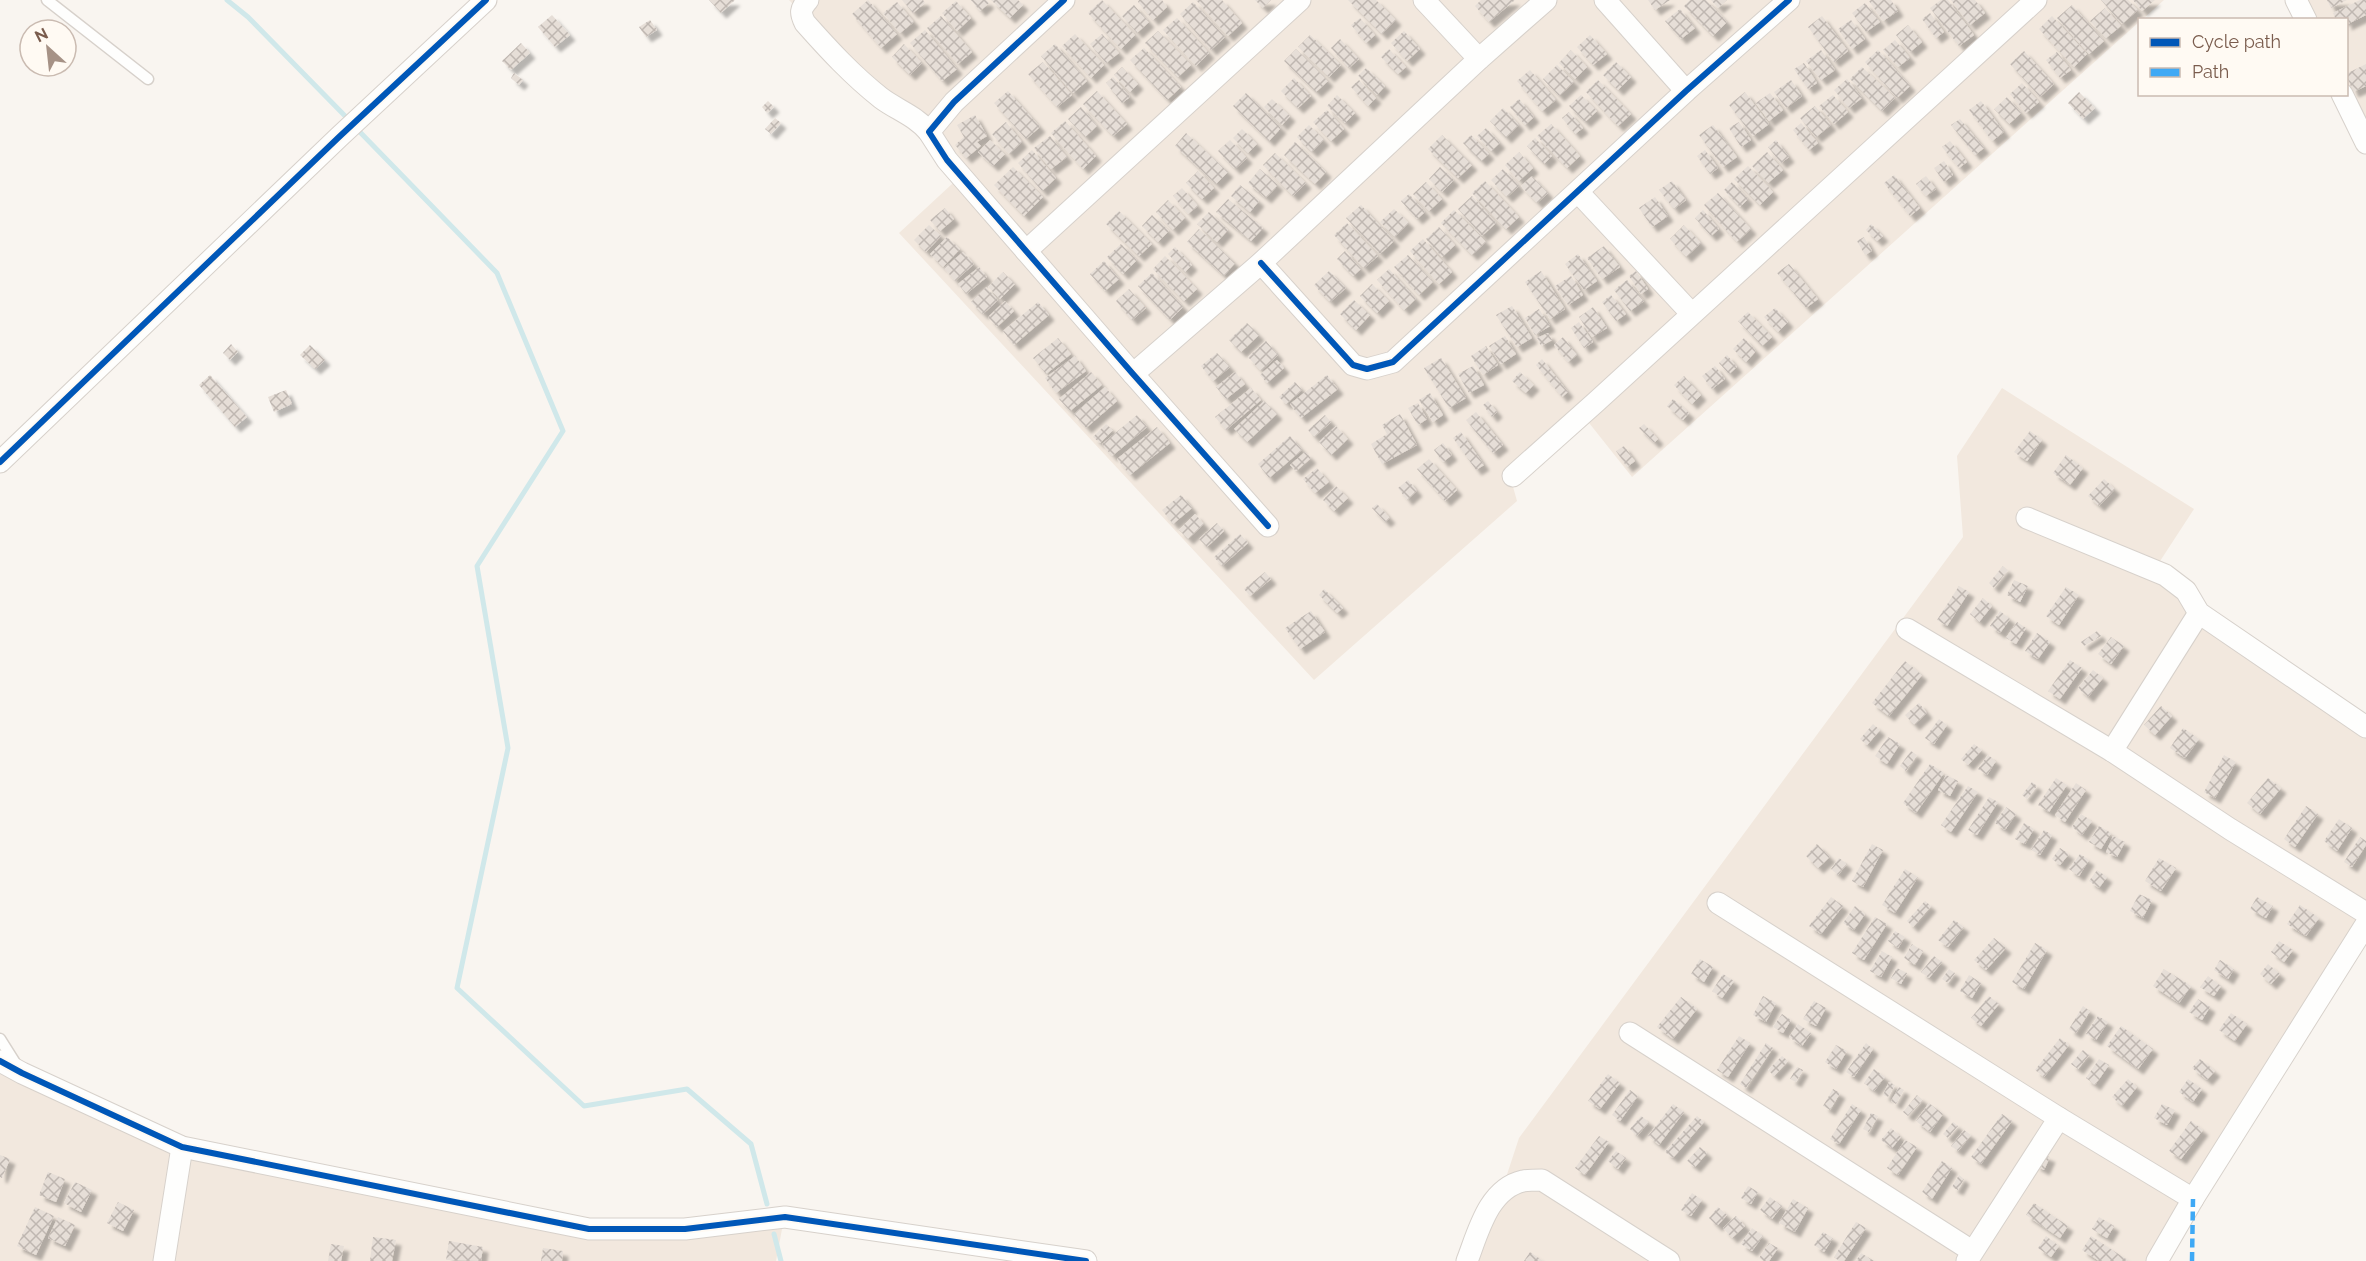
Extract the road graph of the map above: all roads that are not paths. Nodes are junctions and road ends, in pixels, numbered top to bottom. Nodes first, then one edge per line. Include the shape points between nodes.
1 (47, 0) edge
2 (486, 0) edge
3 (808, 0) edge
4 (1064, 0) edge
5 (1300, 0) edge
6 (1424, 0) edge
7 (1546, 0) edge
8 (1605, 0) edge
9 (1789, 0) edge
10 (2036, 0) edge
11 (2296, 0) edge
12 (2305, 18) edge
13 (1479, 59) junction
14 (148, 79) dead end
15 (1686, 92) junction
16 (2343, 96) edge
17 (929, 132) junction
18 (2366, 143) edge
19 (1578, 192) junction
20 (1026, 251) junction
21 (1261, 262) junction
22 (1691, 313) junction
23 (1133, 374) junction
24 (0, 462) edge
25 (1513, 476) dead end
26 (2027, 518) dead end
27 (1268, 526) dead end
28 (2199, 613) junction
29 (1907, 629) dead end
30 (2366, 727) edge
31 (2112, 751) junction
32 (1719, 903) dead end
33 (2366, 913) edge
34 (2366, 924) edge
35 (1630, 1033) dead end
36 (0, 1038) edge
37 (0, 1061) edge
38 (22, 1073) junction
39 (2059, 1118) junction
40 (182, 1147) junction
41 (2193, 1199) junction
42 (1970, 1256) edge
43 (164, 1261) edge
44 (1086, 1261) edge
45 (1467, 1261) edge
46 (1669, 1261) edge
47 (2157, 1261) edge

1 - 14 lane
2 - 24 street
3 - 17 street via 801,7 805,23 845,67 888,104 921,121
4 - 17 street via 948,107
5 - 20 street
6 - 13 street
7 - 13 street
8 - 15 street
9 - 15 street
10 - 22 street
11 - 12 street
13 - 21 street
15 - 19 street
16 - 18 street
17 - 20 street via 947,160
19 - 21 street via 1407,352 1382,366 1367,369 1353,365
19 - 22 street
20 - 23 street
21 - 23 street
22 - 25 street
23 - 27 street
26 - 28 street via 2165,575 2186,591
28 - 30 street
28 - 31 street
29 - 31 street
31 - 33 street
32 - 39 street
34 - 41 street
35 - 42 street
36 - 38 lane
37 - 38 street
38 - 40 street
39 - 41 street
39 - 42 street
40 - 43 street
40 - 44 street via 589,1229 685,1229 785,1217
41 - 47 street
45 - 46 street via 1487,1210 1502,1192 1521,1181 1542,1180

